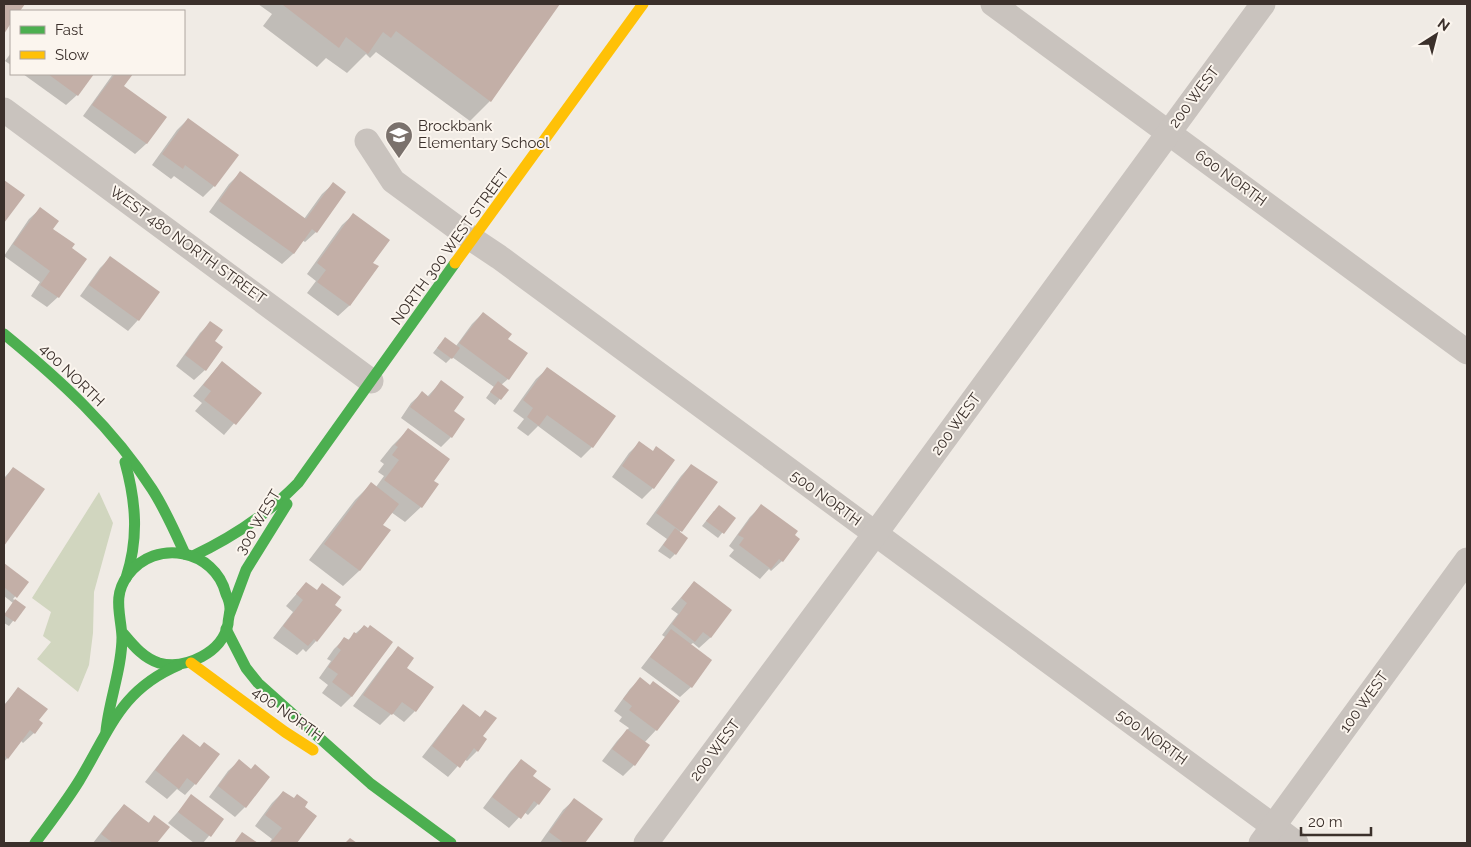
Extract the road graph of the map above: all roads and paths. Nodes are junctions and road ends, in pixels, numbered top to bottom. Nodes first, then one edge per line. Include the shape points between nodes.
1 (643, 4) edge
2 (993, 4) edge
3 (1263, 4) edge
4 (4, 110) edge
5 (1168, 132) junction
6 (367, 141) dead end
7 (472, 239) junction
8 (4, 334) edge
9 (1467, 352) edge
10 (371, 381) junction
11 (116, 442) junction
12 (298, 483) junction
13 (875, 534) junction
14 (189, 555) junction
15 (1467, 560) edge
16 (126, 578) junction
17 (230, 613) junction
18 (226, 629) junction
19 (122, 632) junction
20 (191, 663) junction
21 (179, 665) junction
22 (106, 731) junction
23 (371, 784) junction
24 (1267, 835) edge
25 (35, 843) edge
26 (450, 843) edge
27 (646, 843) edge
28 (1296, 843) edge

1 - 7 main road, NORTH 300 WEST STREET
2 - 5 street, 600 NORTH
3 - 5 street, 200 WEST
4 - 10 street, WEST 480 NORTH STREET
5 - 9 street, 600 NORTH
5 - 13 street, 200 WEST
6 - 7 street, 500 NORTH via 393,181
7 - 10 main road, NORTH 300 WEST STREET
7 - 13 street, 500 NORTH
8 - 11 main road, 400 NORTH via 89,411
10 - 12 main road, NORTH 300 WEST STREET
11 - 14 main road, 400 NORTH via 152,489
11 - 16 main road, 400 NORTH via 131,479 136,516 135,551
12 - 14 main road, 300 WEST via 248,528 222,544
12 - 17 main road, 300 WEST via 284,512 246,570
13 - 24 street, 500 NORTH
13 - 27 street, 200 WEST
14 - 16 main road via 163,553 152,556
14 - 17 main road via 209,565 221,579
15 - 24 street, 100 WEST
16 - 19 main road via 119,595 117,614
17 - 18 main road
18 - 20 main road via 216,646
18 - 23 main road, 400 NORTH via 246,668 258,683
19 - 21 main road via 145,658
19 - 22 main road
20 - 21 main road
20 - 23 main road, 400 NORTH via 285,732
21 - 22 main road via 165,669 146,681
22 - 25 main road via 79,782
23 - 26 main road, 400 NORTH
24 - 28 street, 500 NORTH

